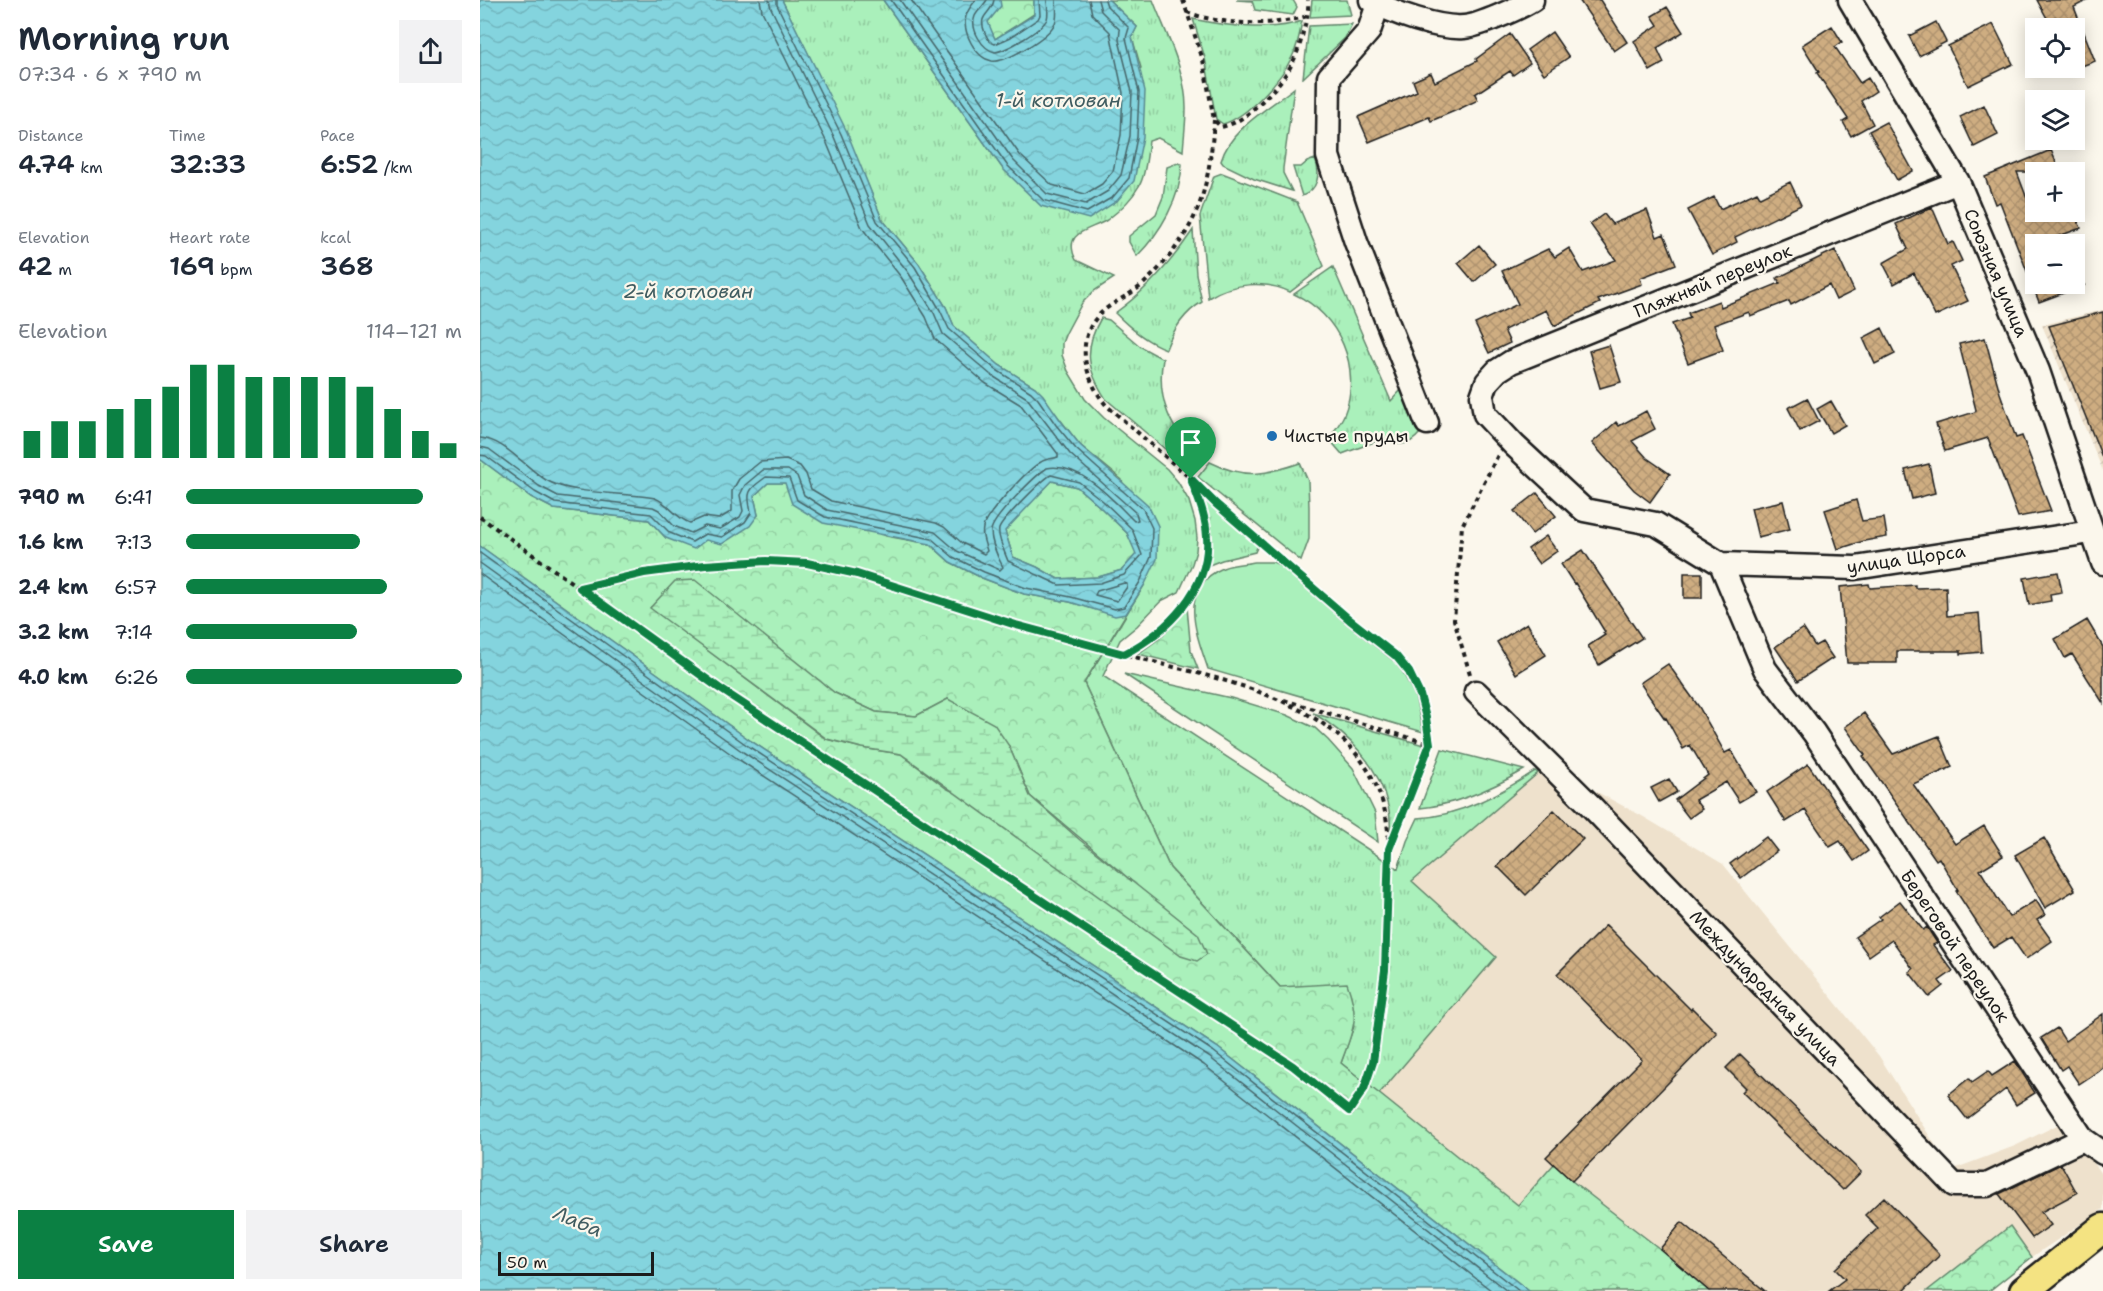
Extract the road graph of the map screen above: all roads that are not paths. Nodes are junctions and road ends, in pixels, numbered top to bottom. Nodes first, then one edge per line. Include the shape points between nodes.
1 (1532, 0) edge
2 (1850, 0) edge
3 (1381, 5) edge
4 (1958, 182) junction
5 (1482, 396) joint
6 (1427, 423) dead end
7 (2091, 532) junction
8 (2103, 563) edge
9 (1721, 564) junction
10 (1476, 692) road end
11 (2083, 1139) junction
12 (2103, 1153) edge
13 (2103, 1228) edge
14 (2025, 1291) edge

1 - 3 street via 1519,9 1465,27 1427,21
2 - 4 street, Союзная улица
3 - 6 street via 1369,31 1329,77 1328,156 1356,242
4 - 5 street, Пляжный переулок via 1511,362 1487,382
4 - 7 street, Союзная улица via 2038,371
5 - 9 street, улица Щорса via 1485,414 1584,510 1656,524
7 - 8 street, Союзная улица
7 - 9 street, улица Щорса via 1855,568
9 - 11 street, Береговой переулок via 1765,669 1814,733
10 - 11 street, Международная улица via 1590,805 1954,1185 1987,1185
11 - 12 street, Береговой переулок
13 - 14 main road

